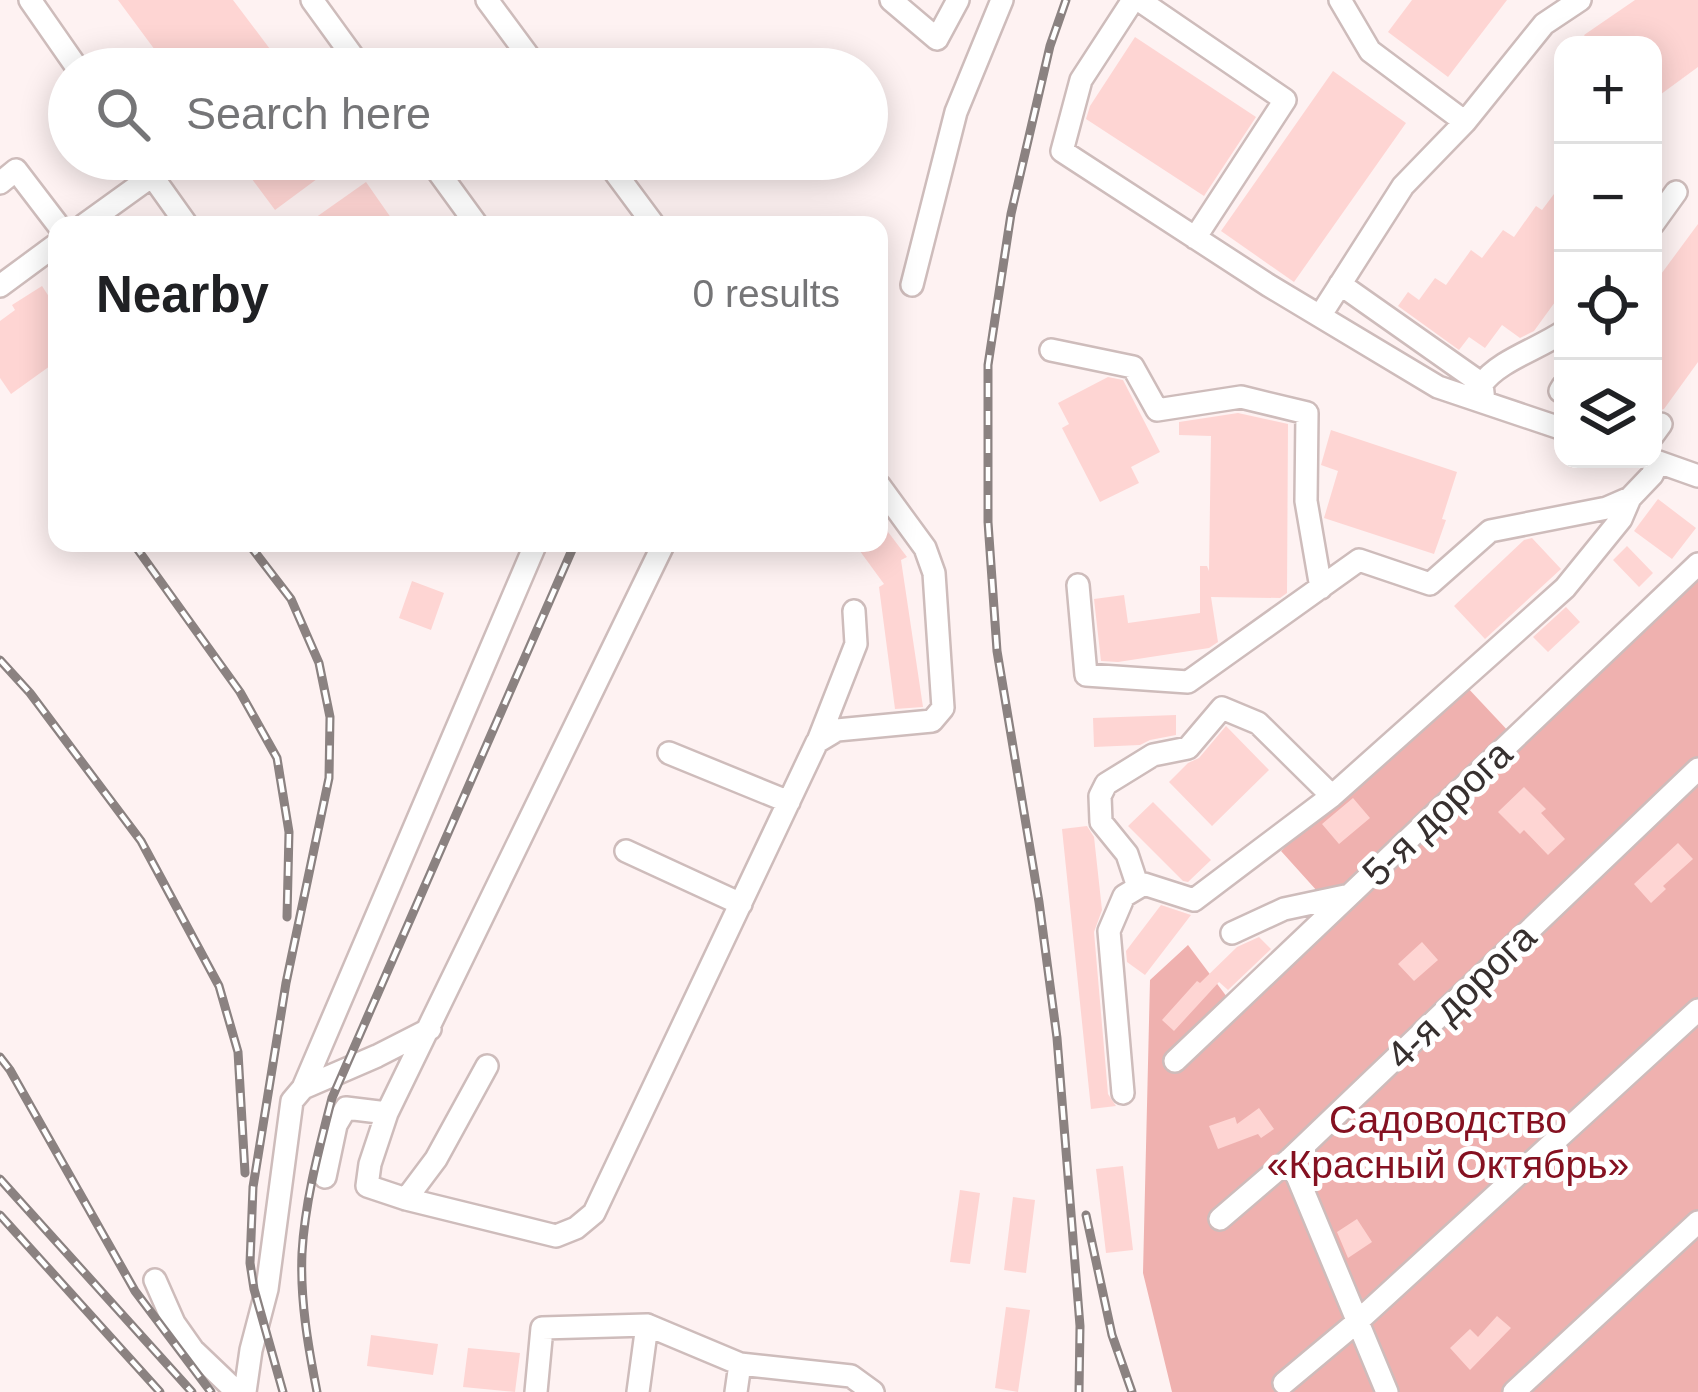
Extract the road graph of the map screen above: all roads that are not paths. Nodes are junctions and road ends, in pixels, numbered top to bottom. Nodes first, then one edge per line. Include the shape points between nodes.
1 (29, 0) edge
2 (312, 0) edge
3 (487, 0) edge
4 (891, 0) edge
5 (958, 0) edge
6 (1002, 0) edge
7 (1136, 0) edge
8 (1340, 0) edge
9 (1580, 0) edge
10 (62, 48) edge
11 (347, 48) edge
12 (522, 48) edge
13 (1465, 122) junction
14 (132, 180) edge
15 (155, 180) edge
16 (444, 180) edge
17 (621, 180) edge
18 (0, 183) edge
19 (1676, 192) dead end
20 (1662, 211) edge
21 (51, 216) edge
22 (94, 216) edge
23 (181, 216) edge
24 (470, 216) edge
25 (647, 216) edge
26 (1195, 238) junction
27 (48, 251) edge
28 (1340, 284) junction
29 (912, 285) dead end
30 (0, 286) edge
31 (1320, 316) junction
32 (1554, 338) edge
33 (1051, 350) dead end
34 (1483, 393) junction
35 (1554, 426) edge
36 (1662, 463) edge
37 (1653, 468) edge
38 (1698, 476) edge
39 (888, 497) edge
40 (1630, 498) junction
41 (532, 552) edge
42 (660, 552) edge
43 (1698, 564) edge
44 (1078, 585) dead end
45 (1321, 588) junction
46 (854, 611) dead end
47 (817, 742) junction
48 (669, 753) dead end
49 (1698, 769) edge
50 (1332, 796) junction
51 (789, 802) junction
52 (626, 851) dead end
53 (1138, 887) junction
54 (1351, 894) junction
55 (740, 904) junction
56 (1232, 932) dead end
57 (1698, 1010) edge
58 (430, 1029) junction
59 (1175, 1061) dead end
60 (487, 1066) dead end
61 (303, 1088) junction
62 (1123, 1094) dead end
63 (387, 1114) junction
64 (1290, 1159) junction
65 (325, 1177) dead end
66 (406, 1199) junction
67 (1220, 1219) dead end
68 (1698, 1222) edge
69 (155, 1280) dead end
70 (1357, 1322) junction
71 (647, 1325) junction
72 (251, 1350) junction
73 (207, 1364) junction
74 (740, 1364) junction
75 (1284, 1383) dead end
76 (241, 1392) edge
77 (536, 1392) edge
78 (638, 1392) edge
79 (736, 1392) edge
80 (873, 1392) edge
81 (1387, 1392) edge
82 (1514, 1392) edge

1 - 10 street
2 - 11 street
3 - 12 street
4 - 5 street via 937,39
6 - 29 street via 956,112
7 - 26 street via 1081,80 1061,151
7 - 26 street via 1285,100
8 - 13 street via 1370,51
9 - 13 street via 1544,24
13 - 28 street via 1403,186
14 - 22 street
15 - 23 street
16 - 24 street
17 - 25 street
18 - 21 street via 16,170
19 - 20 street
26 - 31 street
27 - 30 street
28 - 31 street
28 - 34 street
31 - 34 street via 1438,387
32 - 34 street via 1491,371
33 - 45 street via 1133,367 1157,410 1241,398 1307,412 1306,501
34 - 35 street
36 - 38 street
37 - 40 street
39 - 47 street via 934,573 943,708 932,721 837,730
40 - 45 street via 1490,531 1430,584 1359,560
40 - 50 street via 1565,588
41 - 61 street
42 - 58 street
43 - 54 street, 5-я дорога
44 - 45 street via 1086,675 1188,682
46 - 47 street via 856,644
47 - 51 street
48 - 51 street
49 - 64 street, 4-я дорога
50 - 53 street via 1194,900
50 - 53 street via 1258,722 1222,708 1188,748 1153,755 1100,796 1101,822 1127,854
51 - 55 street
52 - 55 street
53 - 62 street via 1124,896 1109,931
54 - 56 street via 1284,909
54 - 59 street, 5-я дорога
55 - 66 street via 594,1213 556,1236
57 - 70 street
58 - 61 street
58 - 63 street
60 - 66 street
61 - 72 street via 292,1101
63 - 65 street via 346,1108
63 - 66 street via 367,1186
64 - 67 street, 4-я дорога
64 - 70 street
68 - 82 street
69 - 73 street via 174,1323
70 - 75 street
70 - 81 street
71 - 74 street
71 - 77 street via 542,1328
71 - 78 street
72 - 73 street via 224,1366
72 - 76 street
73 - 76 street
74 - 79 street
74 - 80 street via 851,1376

